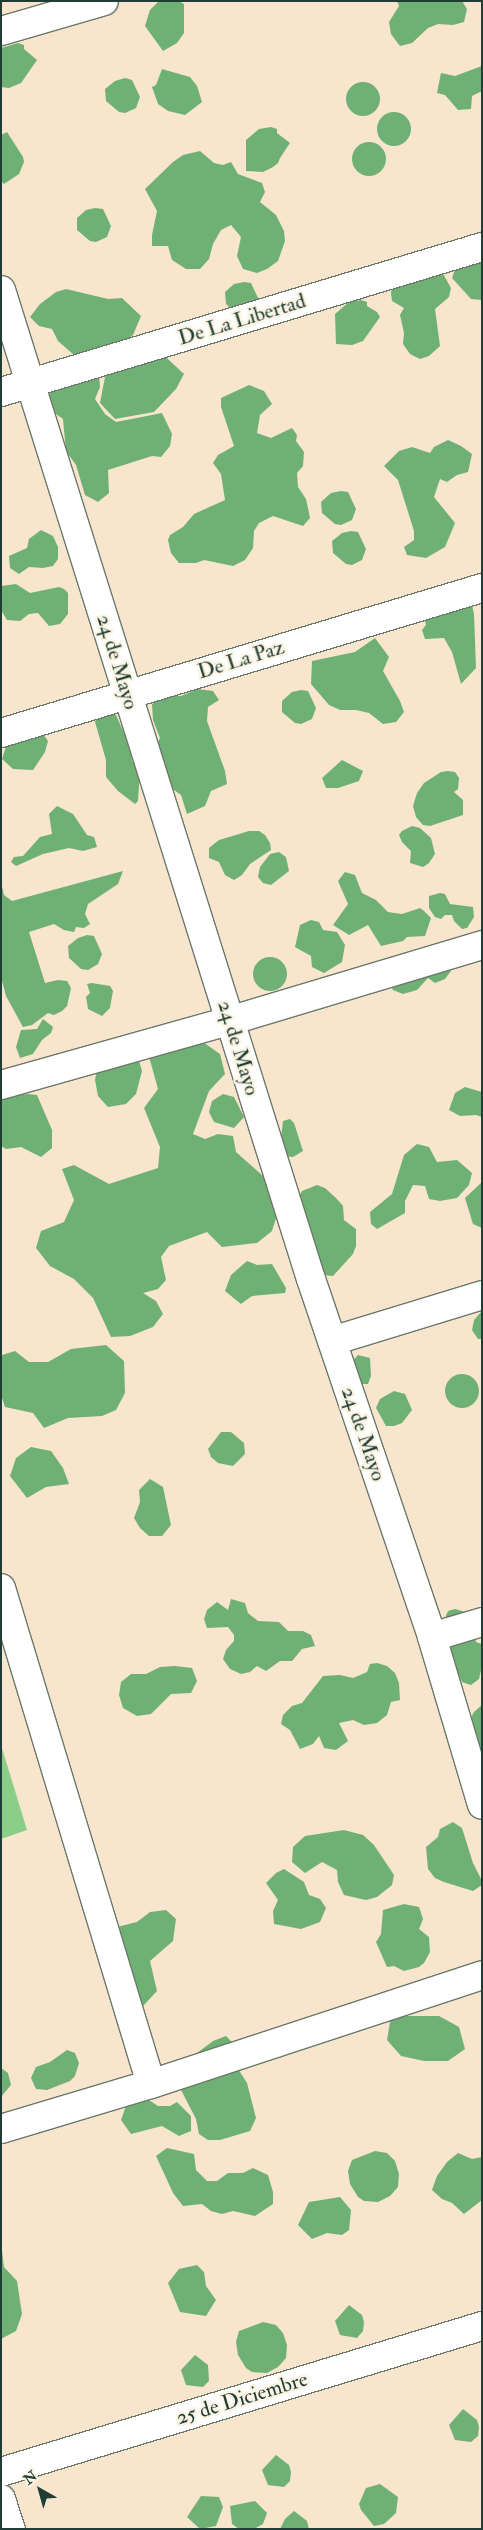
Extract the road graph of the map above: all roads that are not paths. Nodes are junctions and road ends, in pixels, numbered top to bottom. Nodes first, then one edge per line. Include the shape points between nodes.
1 (104, 1) edge
2 (1, 31) edge
3 (482, 247) edge
4 (1, 290) edge
5 (29, 384) junction
6 (1, 392) edge
7 (482, 588) edge
8 (127, 694) junction
9 (1, 733) edge
10 (482, 945) edge
11 (229, 1021) junction
12 (1, 1086) edge
13 (482, 1295) edge
14 (332, 1341) junction
15 (1, 1588) edge
16 (482, 1622) edge
17 (432, 1637) junction
18 (482, 1805) edge
19 (482, 1975) edge
20 (151, 2084) junction
21 (1, 2129) edge
22 (482, 2326) edge
23 (1, 2472) edge
24 (1, 2498) edge
25 (11, 2529) edge

1 - 2 street
3 - 5 street, De La Libertad
4 - 5 street, 24 de Mayo
5 - 6 street, De La Libertad
5 - 8 street, 24 de Mayo
7 - 8 street, De La Paz
8 - 9 street, De La Paz
8 - 11 street, 24 de Mayo
10 - 11 street
11 - 12 street
11 - 14 street, 24 de Mayo
13 - 14 street
14 - 17 street, 24 de Mayo
15 - 20 street
16 - 17 street
17 - 18 street, 24 de Mayo
19 - 20 street
20 - 21 street
22 - 23 street, 25 de Diciembre
24 - 25 street

